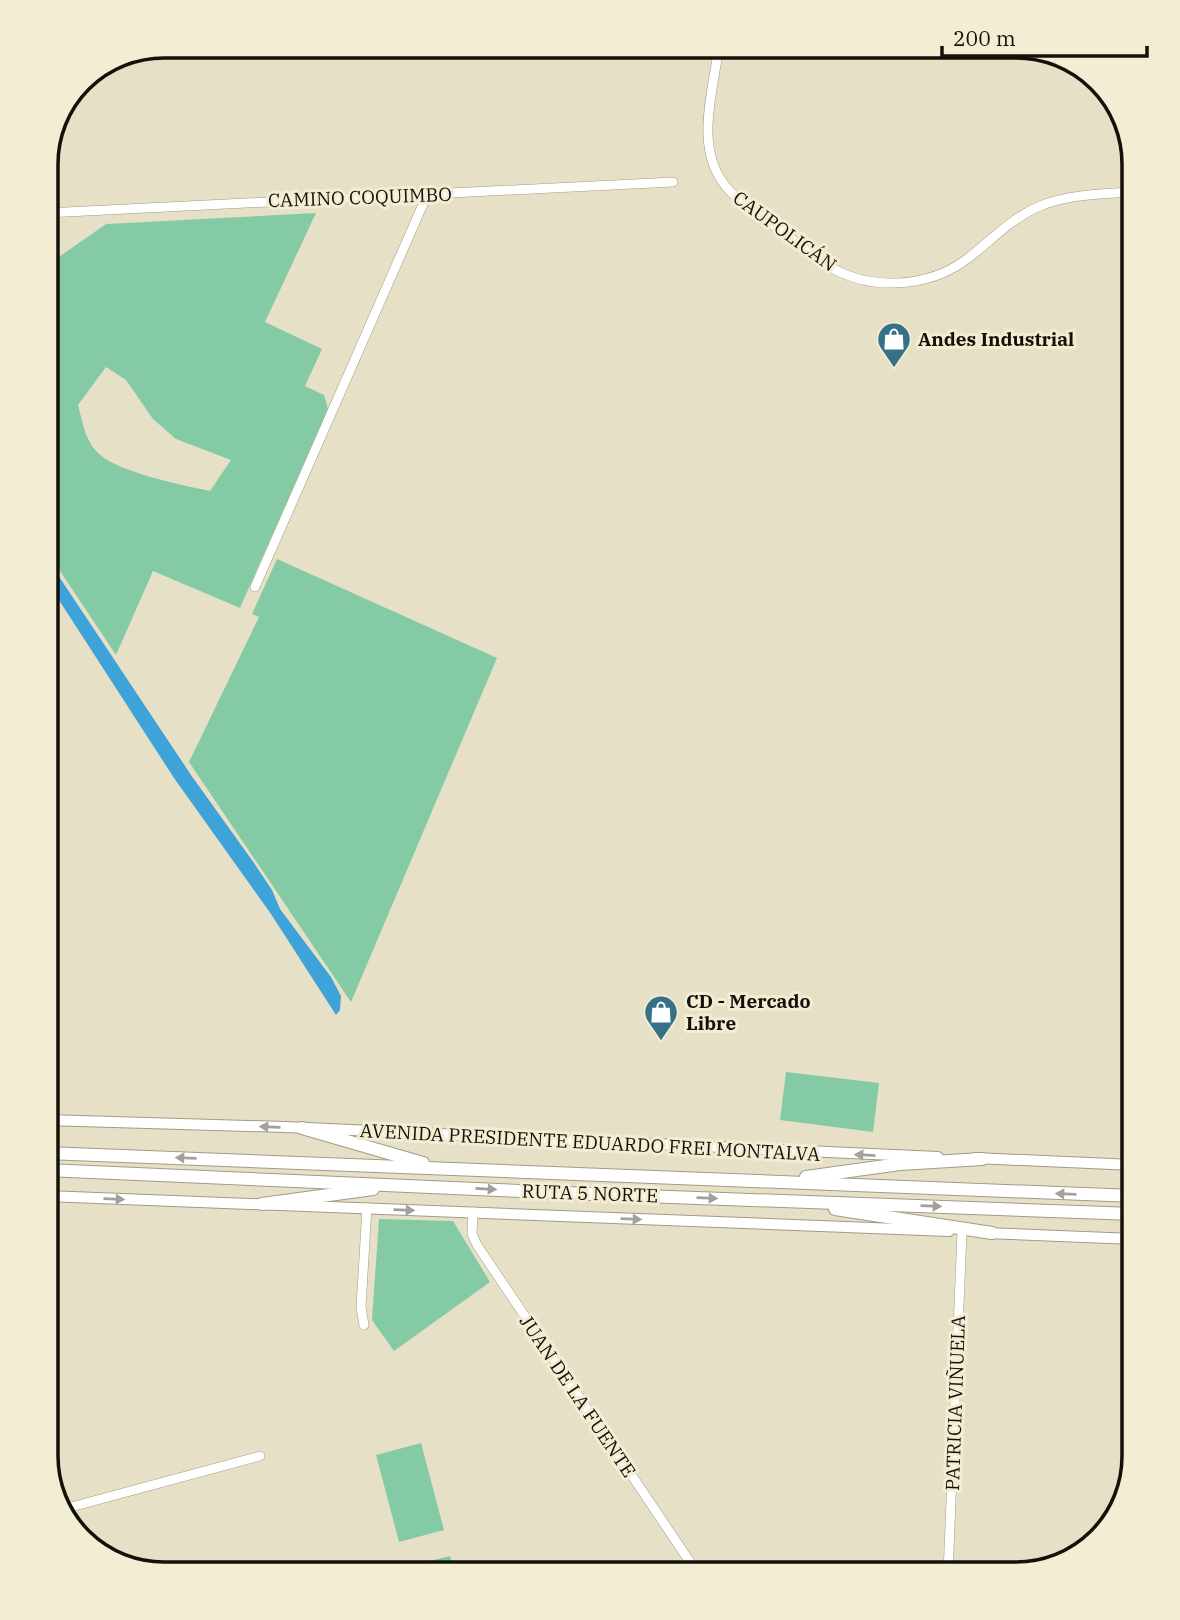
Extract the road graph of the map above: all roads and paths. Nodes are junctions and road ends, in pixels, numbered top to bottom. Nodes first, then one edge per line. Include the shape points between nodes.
1 (718, 58) edge
2 (673, 182) dead end
3 (1122, 193) edge
4 (427, 195) junction
5 (58, 212) edge
6 (254, 587) dead end
7 (58, 1120) edge
8 (302, 1128) junction
9 (58, 1153) edge
10 (982, 1159) junction
11 (1122, 1164) edge
12 (450, 1169) junction
13 (58, 1171) edge
14 (771, 1181) junction
15 (394, 1185) junction
16 (1122, 1195) edge
17 (58, 1196) edge
18 (790, 1200) junction
19 (262, 1204) junction
20 (367, 1208) junction
21 (472, 1212) junction
22 (1122, 1213) edge
23 (962, 1232) junction
24 (992, 1233) junction
25 (1122, 1238) edge
26 (364, 1325) dead end
27 (260, 1457) dead end
28 (71, 1507) edge
29 (690, 1562) edge
30 (948, 1562) edge

1 - 3 street, CAUPOLICÁN via 708,141 716,172 750,207 822,261 855,277 895,283 931,277 960,264 1006,226 1040,206 1073,197
2 - 4 street, CAMINO COQUIMBO
4 - 5 street, CAMINO COQUIMBO
4 - 6 street
8 -> 7 main road, AVENIDA PRESIDENTE EDUARDO FREI MONTALVA
10 -> 8 main road, AVENIDA PRESIDENTE EDUARDO FREI MONTALVA
8 - 12 highway
12 -> 9 highway, RUTA 5 NORTE
10 - 11 main road, AVENIDA PRESIDENTE EDUARDO FREI MONTALVA
10 - 14 highway via 900,1164
12 - 14 highway, RUTA 5 NORTE
13 - 15 highway, RUTA 5 NORTE
16 -> 14 highway, RUTA 5 NORTE
15 -> 18 highway, RUTA 5 NORTE
15 - 19 highway
17 -> 19 main road
18 -> 22 highway, RUTA 5 NORTE
18 - 24 highway
19 - 20 main road
20 -> 21 main road
20 - 26 street
21 -> 23 main road
21 - 29 street, JUAN DE LA FUENTE via 477,1245
23 - 24 main road
23 - 30 street, PATRICIA VIÑUELA
24 - 25 main road
27 - 28 street

